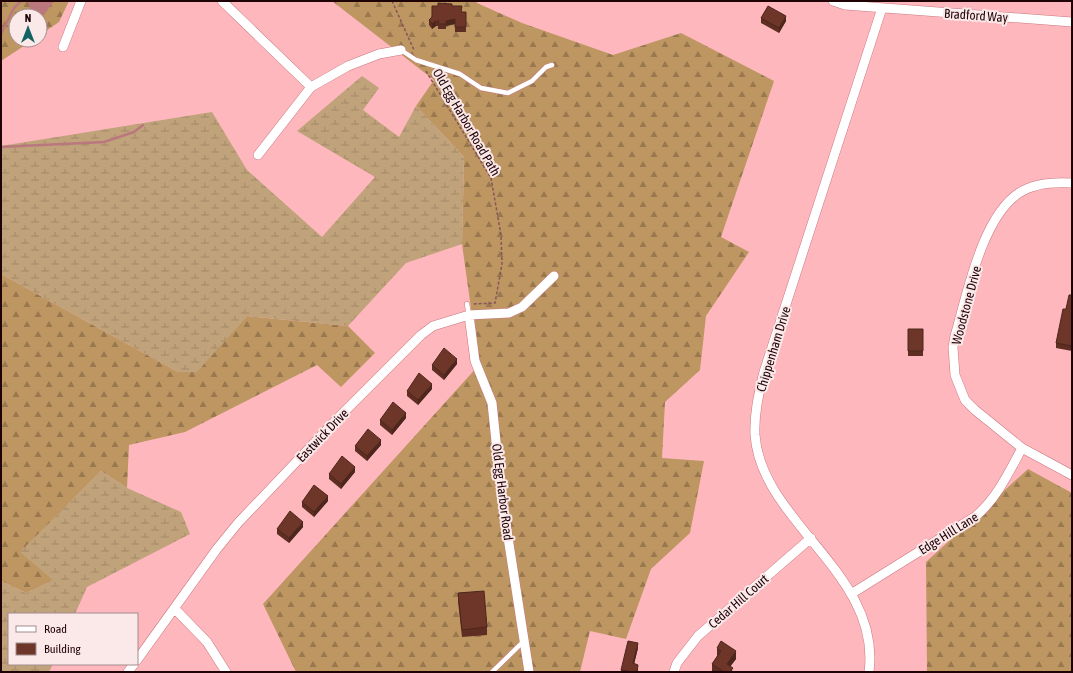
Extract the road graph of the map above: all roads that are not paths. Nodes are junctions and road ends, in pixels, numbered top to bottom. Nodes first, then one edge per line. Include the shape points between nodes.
1 (81, 1) edge
2 (222, 1) edge
3 (833, 1) edge
4 (882, 8) junction
5 (1072, 22) edge
6 (62, 46) dead end
7 (400, 50) joint
8 (552, 65) dead end
9 (311, 87) junction
10 (258, 155) dead end
11 (1072, 183) edge
12 (554, 276) dead end
13 (467, 304) road end
14 (469, 316) junction
15 (1022, 448) junction
16 (1072, 474) edge
17 (811, 538) junction
18 (851, 594) junction
19 (175, 609) junction
20 (524, 641) junction
21 (138, 659) edge
22 (226, 672) edge
23 (492, 672) edge
24 (529, 672) edge
25 (674, 672) edge
26 (869, 672) edge

1 - 6 street
2 - 9 street
3 - 4 street, Bradford Way via 845,5
4 - 5 street, Bradford Way
4 - 17 street, Chippenham Drive via 757,400 755,435 763,468 776,493
7 - 8 lane via 420,61 460,74 481,88 508,93 532,81 546,67
7 - 9 street via 379,54 348,66
9 - 10 street
11 - 15 street, Woodstone Drive via 1055,182 1029,188 1018,193 998,214 976,265 955,336 955,374 965,400
12 - 14 street, Eastwick Drive via 522,307 509,313
13 - 14 lane
14 - 19 street, Eastwick Drive via 433,326 415,341 238,523
14 - 20 street, Old Egg Harbor Road via 475,361 492,403 502,499
15 - 16 street, Woodstone Drive
15 - 18 street, Edge Hill Lane via 986,508
17 - 18 street, Chippenham Drive
17 - 25 street, Cedar Hill Court via 698,636 677,663
18 - 26 street, Chippenham Drive via 867,630 870,645
19 - 21 street, Eastwick Drive
19 - 22 street via 208,642
20 - 23 lane
20 - 24 street, Old Egg Harbor Road

